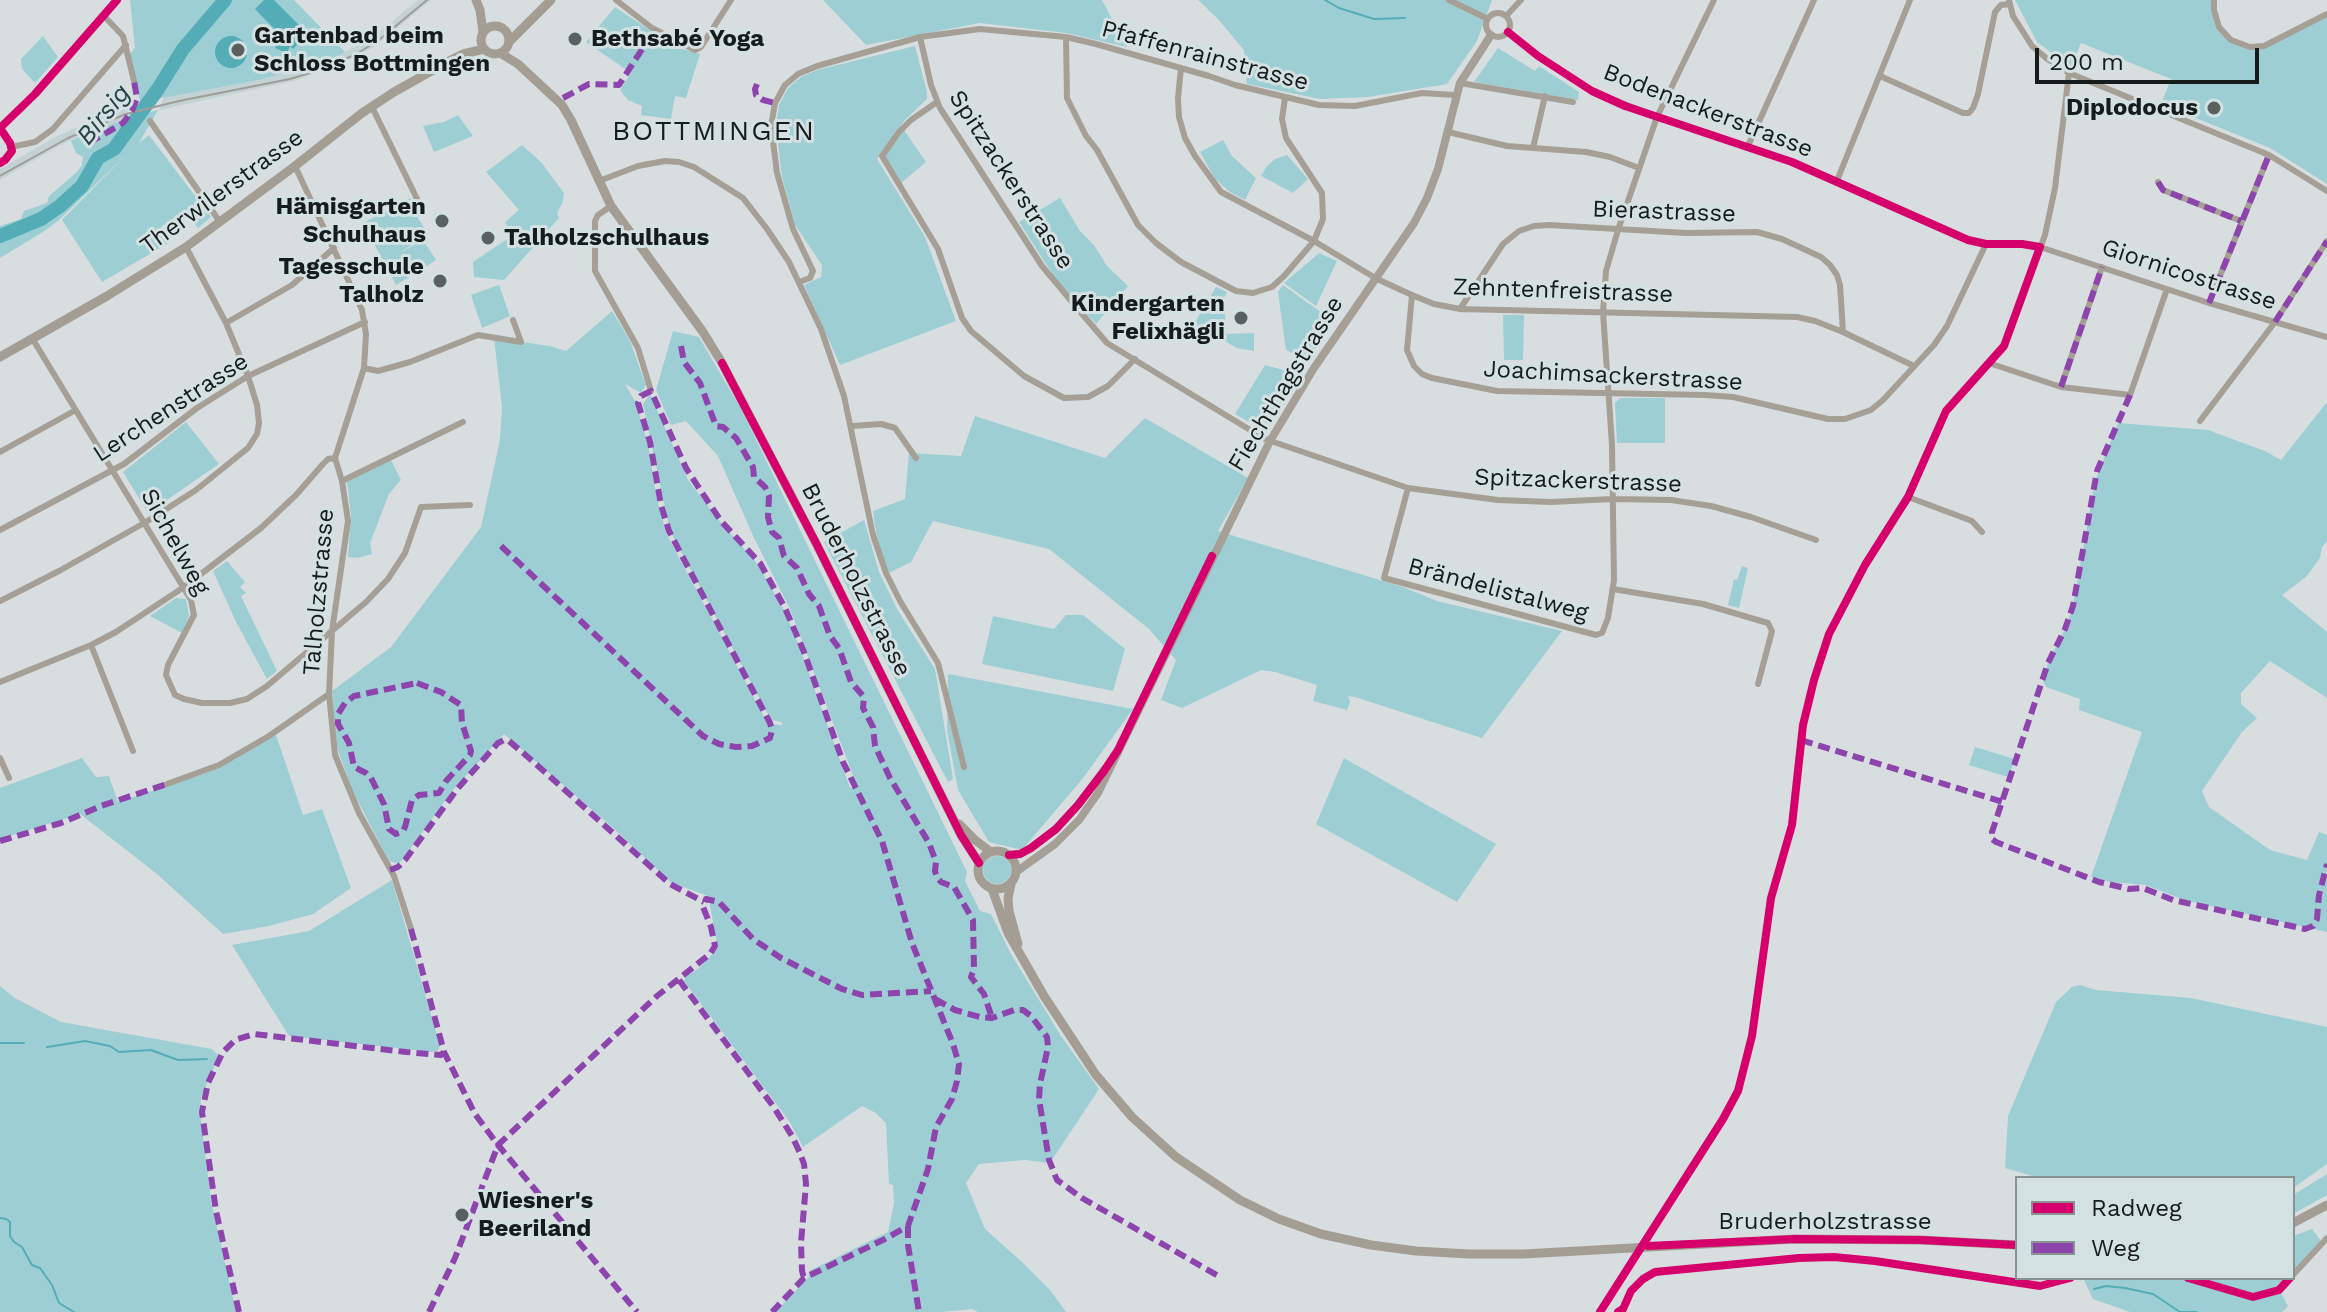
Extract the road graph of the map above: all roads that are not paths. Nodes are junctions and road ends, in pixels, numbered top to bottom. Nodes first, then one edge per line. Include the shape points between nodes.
1 (117, 0) edge
2 (551, 0) edge
3 (616, 0) edge
4 (731, 0) edge
5 (1449, 0) edge
6 (1521, 0) edge
7 (1714, 0) edge
8 (1814, 0) edge
9 (1910, 0) edge
10 (2214, 0) edge
11 (2009, 2) edge
12 (478, 5) edge
13 (541, 11) junction
14 (2327, 14) edge
15 (104, 16) junction
16 (1506, 16) junction
17 (1488, 19) junction
18 (500, 27) junction
19 (1508, 32) junction
20 (1491, 35) junction
21 (920, 37) junction
22 (1066, 37) junction
23 (483, 40) junction
24 (126, 45) junction
25 (506, 47) junction
26 (1181, 68) junction
27 (2069, 73) junction
28 (1880, 76) junction
29 (134, 81) dead end
30 (1460, 83) junction
31 (1455, 95) junction
32 (1545, 96) junction
33 (1285, 98) junction
34 (937, 102) junction
35 (1573, 102) dead end
36 (372, 107) junction
37 (1657, 117) junction
38 (150, 121) dead end
39 (0, 127) edge
40 (1448, 132) junction
41 (1748, 146) junction
42 (11, 147) junction
43 (1533, 148) junction
44 (2269, 155) junction
45 (0, 163) edge
46 (295, 166) junction
47 (1639, 168) junction
48 (599, 181) junction
49 (2158, 182) dead end
50 (1836, 183) junction
51 (2327, 191) edge
52 (611, 206) junction
53 (423, 211) dead end
54 (2241, 221) junction
55 (220, 222) junction
56 (1618, 230) junction
57 (1314, 241) junction
58 (2327, 241) edge
59 (1986, 244) junction
60 (186, 247) junction
61 (2040, 247) junction
62 (334, 248) junction
63 (2102, 267) junction
64 (1377, 279) junction
65 (799, 282) junction
66 (2167, 289) junction
67 (1412, 295) junction
68 (2209, 303) junction
69 (1460, 309) junction
70 (1603, 312) junction
71 (513, 320) dead end
72 (365, 322) junction
73 (2275, 322) junction
74 (226, 323) junction
75 (1843, 332) junction
76 (2327, 337) edge
77 (32, 338) junction
78 (0, 357) edge
79 (1135, 359) junction
80 (1989, 363) junction
81 (1914, 366) junction
82 (364, 368) junction
83 (248, 376) junction
84 (2061, 387) junction
85 (651, 391) dead end
86 (1608, 394) junction
87 (74, 411) junction
88 (2200, 421) dead end
89 (463, 422) dead end
90 (852, 426) junction
91 (1270, 441) junction
92 (0, 452) edge
93 (335, 458) junction
94 (916, 458) dead end
95 (113, 470) junction
96 (342, 481) junction
97 (1408, 488) junction
98 (1613, 499) junction
99 (470, 505) dead end
100 (146, 522) junction
101 (0, 530) edge
102 (1982, 532) dead end
103 (1816, 540) dead end
104 (184, 587) junction
105 (1613, 589) junction
106 (0, 601) edge
107 (332, 631) junction
108 (91, 645) junction
109 (0, 682) edge
110 (1758, 684) dead end
111 (329, 694) junction
112 (1118, 750) junction
113 (133, 751) dead end
114 (0, 758) edge
115 (964, 767) dead end
116 (9, 778) dead end
117 (167, 784) dead end
118 (951, 816) junction
119 (991, 852) junction
120 (1009, 855) junction
121 (979, 863) junction
122 (1016, 872) junction
123 (1011, 884) junction
124 (992, 889) junction
125 (411, 929) dead end
126 (1023, 959) junction
127 (2327, 1205) edge
128 (2295, 1222) edge
129 (2327, 1238) edge
130 (2015, 1245) edge
131 (2295, 1274) edge
132 (2062, 1280) edge
133 (2195, 1280) edge
134 (2289, 1280) edge
135 (1618, 1312) edge

1 - 15 street
2 - 13 main road
3 - 4 street via 652,28 695,50
5 - 17 street
6 - 16 street
7 - 37 street
8 - 41 street
9 - 28 street
10 - 14 street via 2219,27 2231,40 2250,47 2264,46
11 - 27 street via 2032,46
11 - 28 street via 1995,12 1969,113
12 - 18 main road
12 - 23 main road
13 - 18 main road, Therwilerstrasse
13 - 25 main road
15 - 24 street
15 - 39 street
16 - 17 street
16 - 19 street
17 - 20 street
18 - 23 main road, Therwilerstrasse
18 - 25 main road
19 - 20 street
19 - 37 street, Bodenackerstrasse via 1592,91
20 - 30 street, Fiechthagstrasse
21 - 22 street, Pfaffenrainstrasse via 975,29
21 - 34 street, Spitzackerstrasse
21 - 65 street, Pfaffenrainstrasse via 798,74 775,103 771,126 777,173 793,229 813,271
22 - 26 street, Pfaffenrainstrasse
22 - 57 street via 1067,98 1126,206 1156,243 1214,281 1253,293 1278,282
23 - 25 main road, Bruderholzstrasse via 492,54
23 - 36 main road, Therwilerstrasse
24 - 29 street
24 - 42 street via 53,129 35,142
25 - 48 main road, Bruderholzstrasse via 562,105
26 - 33 street, Pfaffenrainstrasse
26 - 57 street, Zehntenfreistrasse via 1179,114 1185,138 1221,192
27 - 44 street
27 - 61 street via 2055,188
28 - 50 street
30 - 31 street, Fiechthagstrasse
30 - 32 street
31 - 33 street, Pfaffenrainstrasse via 1422,93 1355,106
31 - 40 street, Fiechthagstrasse
32 - 35 street
32 - 43 street
33 - 57 street via 1286,138 1322,193 1323,219
34 - 79 street, Spitzackerstrasse via 1042,266 1107,343
34 - 79 street via 905,126 882,156 938,249 971,331 1024,376 1064,398 1088,397 1108,386
36 - 46 main road, Therwilerstrasse
36 - 53 street
37 - 41 street, Bodenackerstrasse
37 - 47 street
38 - 55 street
39 - 42 street
40 - 43 street
40 - 64 street, Fiechthagstrasse via 1427,198
41 - 50 street, Bodenackerstrasse
42 - 45 street
43 - 47 street via 1586,152
44 - 51 street
44 - 54 street
46 - 55 main road, Therwilerstrasse
46 - 62 street
47 - 56 street
48 - 52 main road, Bruderholzstrasse
48 - 65 street via 665,161 694,167 743,198
49 - 54 street via 2163,190
50 - 59 street, Bodenackerstrasse
52 - 85 street via 595,221 595,271 638,348
52 - 118 main road, Bruderholzstrasse via 722,363
54 - 68 street
55 - 60 main road, Therwilerstrasse
56 - 69 street, Bierastrasse via 1549,225 1519,231 1503,244
56 - 70 street via 1606,271
56 - 75 street, Bierastrasse via 1757,232 1782,239 1821,257 1837,275
57 - 64 street, Zehntenfreistrasse
58 - 73 street
59 - 61 street, Bodenackerstrasse
59 - 81 street, Joachimsackerstrasse via 1947,326
60 - 74 street
60 - 77 main road, Therwilerstrasse
61 - 63 street, Giornicostrasse
61 - 80 street via 2004,346
62 - 72 street
62 - 74 street via 292,285
63 - 66 street, Giornicostrasse
63 - 84 street
64 - 67 street, Zehntenfreistrasse
64 - 91 street, Fiechthagstrasse
65 - 90 street via 821,329
66 - 68 street, Giornicostrasse
66 - 84 street via 2130,395
67 - 69 street, Zehntenfreistrasse
67 - 86 street, Joachimsackerstrasse via 1407,350 1422,374 1484,390
68 - 73 street, Giornicostrasse
69 - 70 street, Zehntenfreistrasse
70 - 75 street, Zehntenfreistrasse via 1797,317
70 - 86 street
71 - 82 street via 521,342 478,335 410,362 378,371
72 - 82 street
72 - 83 street, Lerchenstrasse
73 - 76 street, Giornicostrasse
73 - 88 street
74 - 83 street
75 - 81 street, Zehntenfreistrasse
77 - 78 main road, Therwilerstrasse
77 - 87 street, Sichelweg
79 - 91 street, Spitzackerstrasse
80 - 84 street
80 - 102 street via 1946,411 1907,499 1972,521
81 - 86 street, Joachimsackerstrasse via 1871,410 1845,419 1733,397
82 - 93 street
83 - 95 street, Lerchenstrasse
83 - 100 street via 259,423 253,442 196,490
86 - 98 street
87 - 92 street
87 - 95 street, Sichelweg
89 - 96 street
90 - 94 street via 895,428
90 - 115 street via 873,535 900,601 938,663
91 - 97 street, Spitzackerstrasse
91 - 112 street, Fiechthagstrasse
93 - 96 street, Talholzstrasse
93 - 104 street via 328,459 261,528
95 - 100 street, Sichelweg
95 - 101 street, Lerchenstrasse
96 - 107 street, Talholzstrasse via 348,521
97 - 98 street, Spitzackerstrasse via 1502,500
97 - 105 street, Brändelistalweg via 1384,578 1599,635
98 - 103 street, Spitzackerstrasse via 1711,506
98 - 105 street
99 - 107 street via 421,507 405,553 388,579
100 - 104 street, Sichelweg
100 - 106 street
104 - 107 street, Sichelweg via 194,615 166,675 175,695 184,699 247,699
104 - 108 street
105 - 110 street via 1703,604 1768,623 1772,631
107 - 111 street, Talholzstrasse
108 - 109 street
108 - 113 street
111 - 117 street via 219,765
111 - 125 street, Talholzstrasse via 335,755 394,876
112 - 120 street, Fiechthagstrasse via 1056,829 1031,848
112 - 122 street, Fiechthagstrasse via 1079,820
114 - 116 street
118 - 119 main road, Bruderholzstrasse
118 - 121 main road, Bruderholzstrasse
119 - 120 main road
119 - 121 main road
120 - 122 main road
121 - 124 main road, Bruderholzstrasse via 979,877
122 - 123 main road, Bruderholzstrasse
123 - 124 main road
123 - 126 main road, Bruderholzstrasse via 1009,911
124 - 126 main road, Bruderholzstrasse
126 - 130 main road, Bruderholzstrasse via 1096,1075 1152,1136 1240,1200 1321,1234 1371,1245 1469,1254 1795,1239
127 - 128 main road
129 - 131 street
132 - 135 street via 2040,1286 1875,1261 1799,1258 1655,1272 1631,1291
133 - 134 street via 2253,1297 2279,1290

